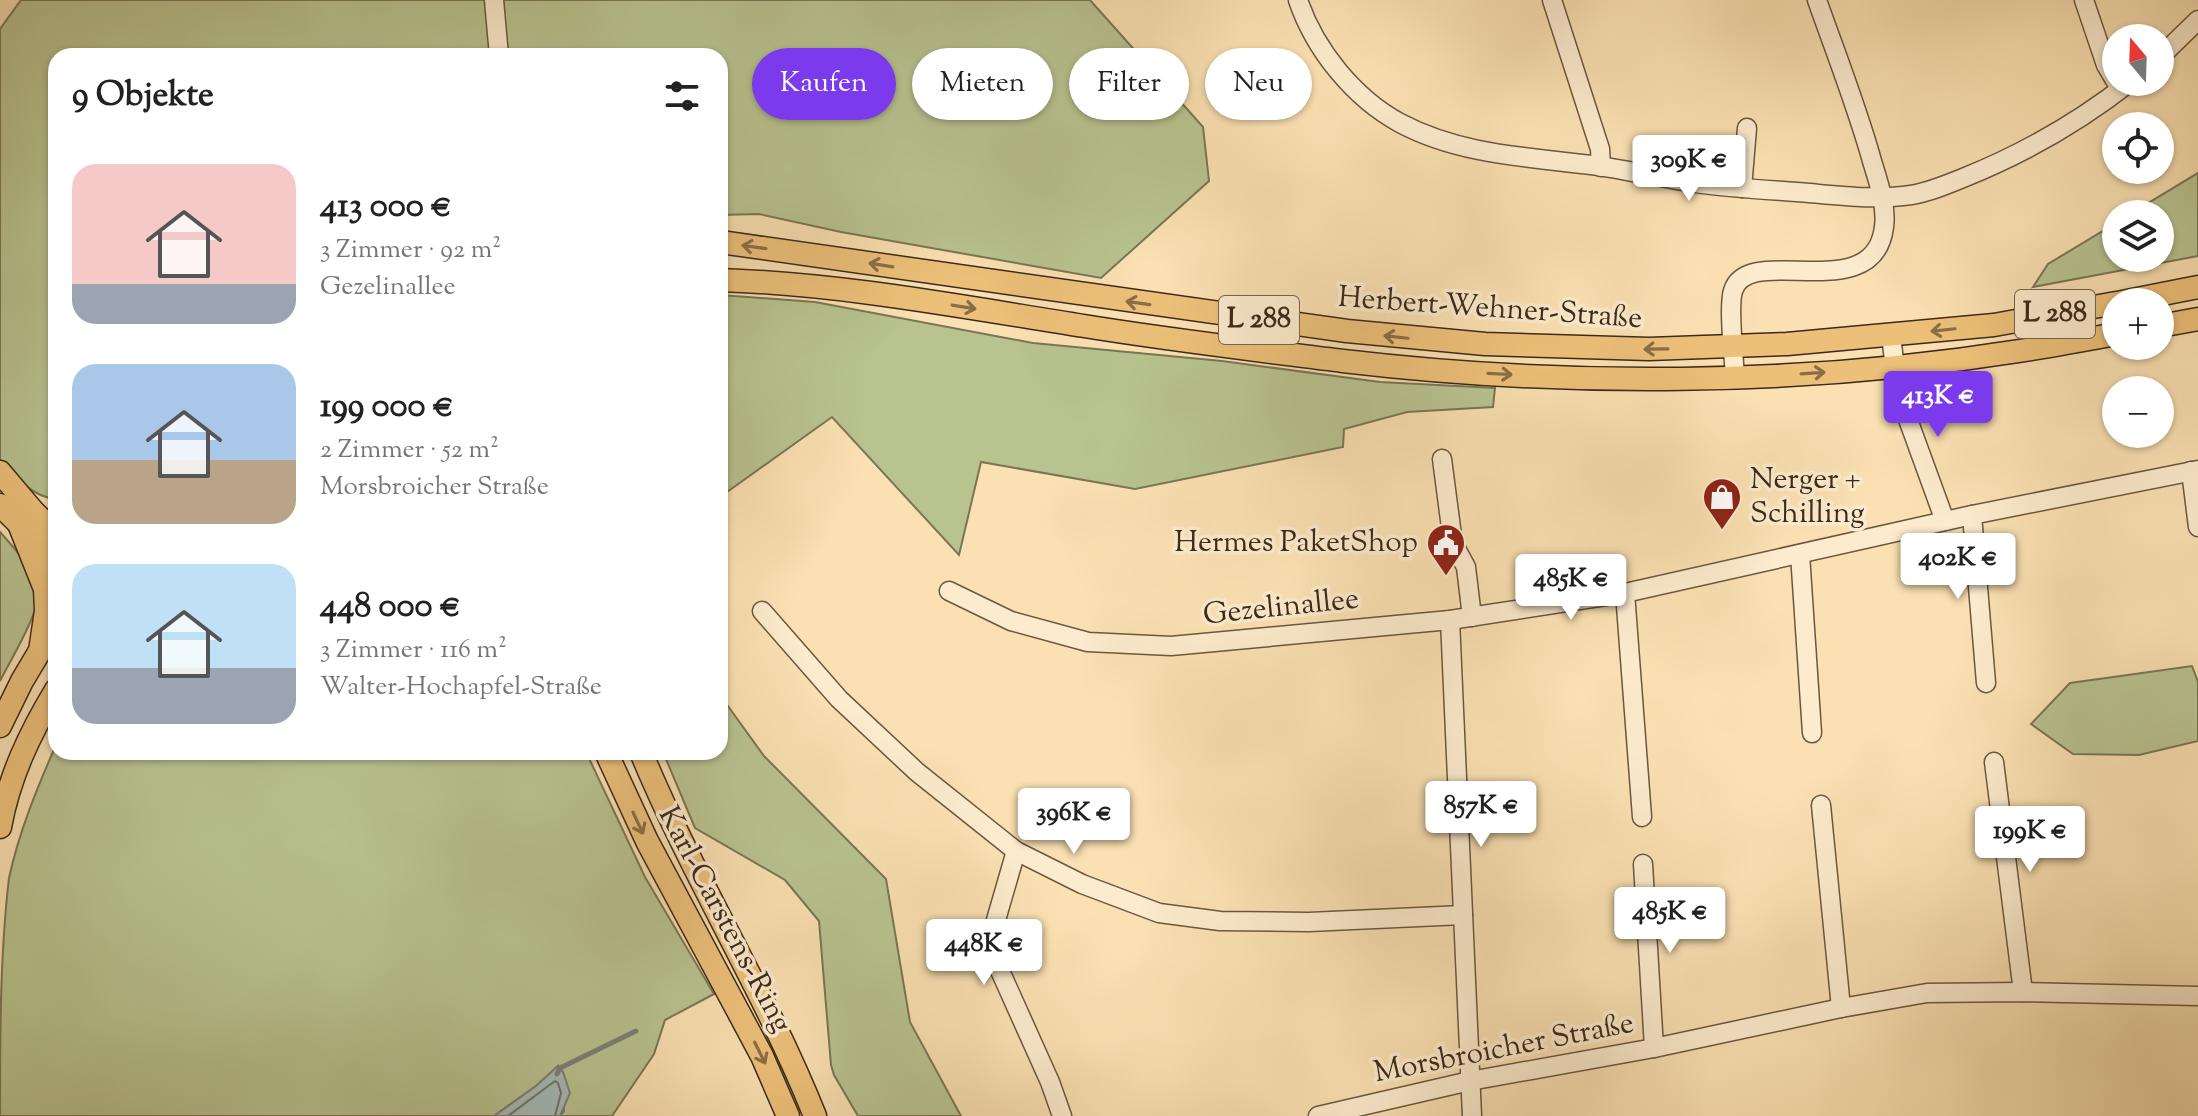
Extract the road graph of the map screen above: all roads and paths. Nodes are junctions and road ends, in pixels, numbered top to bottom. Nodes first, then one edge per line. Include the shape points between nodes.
1 (494, 0) edge
2 (1298, 0) edge
3 (1552, 0) edge
4 (1817, 0) edge
5 (2084, 0) edge
6 (2198, 20) edge
7 (2174, 43) edge
8 (498, 48) edge
9 (2102, 53) edge
10 (2106, 96) edge
11 (1747, 128) dead end
12 (1601, 167) junction
13 (1742, 188) junction
14 (1881, 198) junction
15 (728, 243) edge
16 (728, 280) edge
17 (2198, 287) edge
18 (2174, 292) edge
19 (2102, 306) edge
20 (2198, 319) edge
21 (2174, 323) edge
22 (1891, 336) junction
23 (2102, 337) edge
24 (1734, 346) junction
25 (1894, 366) junction
26 (1735, 377) junction
27 (1442, 459) dead end
28 (2195, 471) edge
29 (0, 472) edge
30 (0, 505) edge
31 (48, 515) edge
32 (1972, 515) junction
33 (26, 517) junction
34 (1945, 521) junction
35 (2198, 527) edge
36 (48, 529) edge
37 (48, 549) edge
38 (1800, 554) junction
39 (949, 591) dead end
40 (1625, 593) junction
41 (762, 611) dead end
42 (1472, 617) junction
43 (1450, 620) junction
44 (48, 638) edge
45 (40, 651) junction
46 (1986, 683) dead end
47 (48, 703) edge
48 (0, 726) edge
49 (1812, 733) dead end
50 (610, 760) edge
51 (645, 760) edge
52 (1994, 762) dead end
53 (1821, 805) dead end
54 (1642, 817) dead end
55 (0, 827) edge
56 (1016, 851) junction
57 (1643, 864) dead end
58 (1463, 915) junction
59 (2023, 992) junction
60 (2198, 996) edge
61 (1841, 1008) junction
62 (1654, 1048) junction
63 (1470, 1081) junction
64 (1378, 1110) edge
65 (788, 1116) edge
66 (815, 1116) edge
67 (1062, 1116) edge
68 (1318, 1116) edge
69 (1472, 1116) edge

1 - 8 street
2 - 12 street via 1338,70 1397,121 1454,144 1507,156
3 - 12 street via 1600,149
4 - 14 street
5 - 9 street
6 - 7 street
10 - 14 street via 2074,122 2008,159 1924,192
11 - 13 street
12 - 13 street
13 - 14 street
14 - 24 street via 1884,229 1875,252 1862,264 1759,272 1738,283 1732,296
24 -> 15 main road, Herbert-Wehner-Straße / L 288 via 1649,349 1412,339
16 -> 26 main road, Herbert-Wehner-Straße / L 288 via 843,289 1412,368 1567,378
17 - 18 main road, L 288
19 -> 22 main road, Herbert-Wehner-Straße / L 288
20 - 21 main road
22 - 24 main road, Herbert-Wehner-Straße / L 288
22 - 25 street
23 - 25 main road, Herbert-Wehner-Straße / L 288
24 - 26 street
26 -> 25 main road, Herbert-Wehner-Straße / L 288
25 - 34 street
27 - 42 street via 1453,543 1466,567
28 - 32 street, Gezelinallee
28 - 35 street, Gezelinallee
29 - 33 main road
30 - 33 main road
31 - 33 main road
32 - 34 street, Gezelinallee
32 - 46 street
33 - 36 main road
33 - 37 main road
33 - 45 main road via 45,589
34 - 38 street, Gezelinallee
38 - 40 street, Gezelinallee
38 - 49 street
39 - 43 street, Gezelinallee via 1011,621 1088,642 1171,646
40 - 42 street, Gezelinallee
40 - 54 street
41 - 56 street via 839,699 917,772
42 - 43 street, Gezelinallee
43 - 58 street
44 - 45 main road
45 - 48 main road
47 - 55 main road via 5,797
50 -> 65 main road, Karl-Carstens-Ring
51 - 66 main road, Karl-Carstens-Ring
52 - 59 street
53 - 61 street
56 - 58 street via 1082,884 1159,913 1220,921 1309,922
56 - 67 street via 996,920 997,964
57 - 62 street, Morsbroicher Straße
58 - 63 street
59 - 60 street, Morsbroicher Straße
59 - 61 street, Morsbroicher Straße via 1927,993
61 - 62 street, Morsbroicher Straße
62 - 63 street, Morsbroicher Straße
63 - 64 street, Morsbroicher Straße
63 - 69 street
64 - 68 street, Morsbroicher Straße

